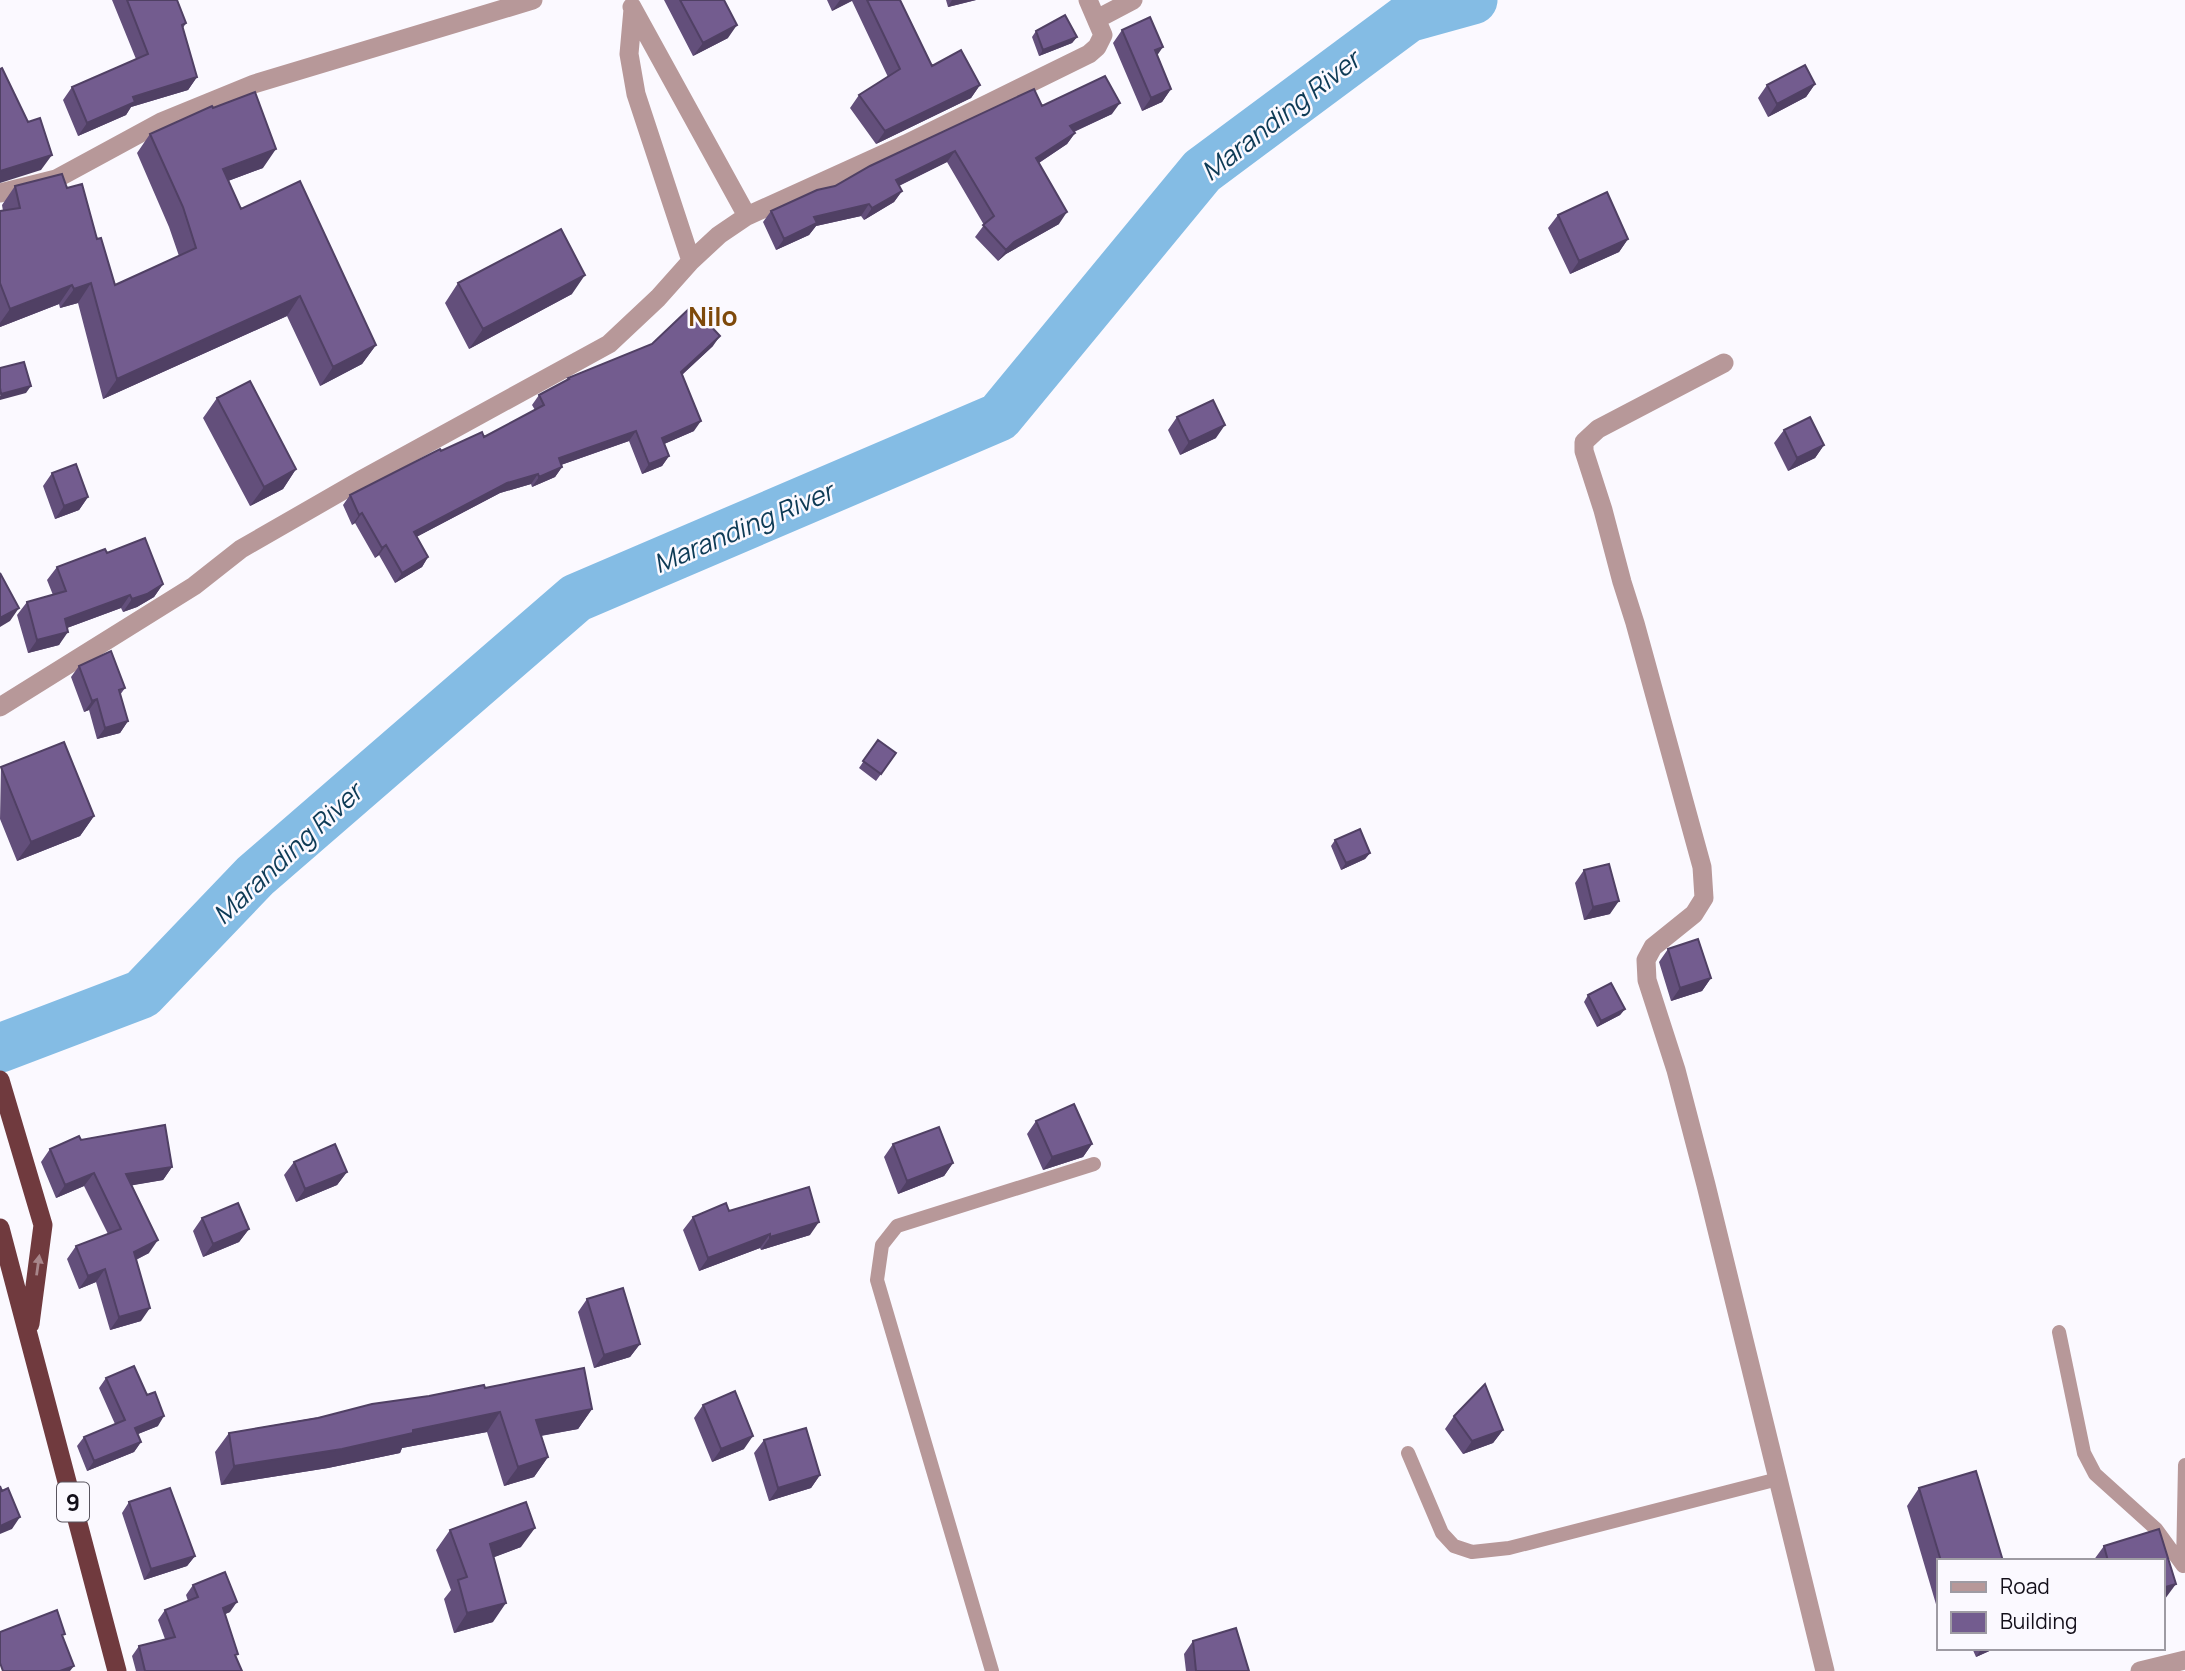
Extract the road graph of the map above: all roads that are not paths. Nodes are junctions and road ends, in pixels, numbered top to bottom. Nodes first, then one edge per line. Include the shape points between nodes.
1 (533, 0) edge
2 (1088, 0) edge
3 (1133, 0) edge
4 (630, 4) edge
5 (1097, 19) junction
6 (0, 193) edge
7 (747, 216) junction
8 (691, 261) junction
9 (1724, 363) dead end
10 (0, 708) edge
11 (0, 1080) edge
12 (1094, 1164) dead end
13 (0, 1228) edge
14 (29, 1332) junction
15 (2059, 1332) dead end
16 (1408, 1453) dead end
17 (2185, 1465) edge
18 (1779, 1479) junction
19 (2184, 1570) edge
20 (2185, 1660) edge
21 (117, 1671) edge
22 (992, 1671) edge
23 (1825, 1671) edge
24 (2140, 1671) edge

1 - 6 street via 254,84 161,122 56,179
2 - 5 street
3 - 5 street
4 - 7 street
4 - 8 street via 629,54 636,94
5 - 7 street via 1103,35 1089,54
7 - 8 street
8 - 10 street via 609,344 241,549 194,586
9 - 18 street via 1598,429 1584,442 1584,452 1702,867 1704,898 1694,914 1653,947 1646,960 1647,980 1683,1095
14 -> 11 highway, 9 via 43,1225
12 - 22 lane via 897,1226 882,1245 877,1280
13 - 14 highway, 9
14 - 21 highway, 9
15 - 19 lane via 2084,1453 2095,1474 2156,1529
16 - 18 lane via 1442,1533 1454,1546 1472,1552 1508,1548
17 - 19 lane
18 - 23 street
20 - 24 street

